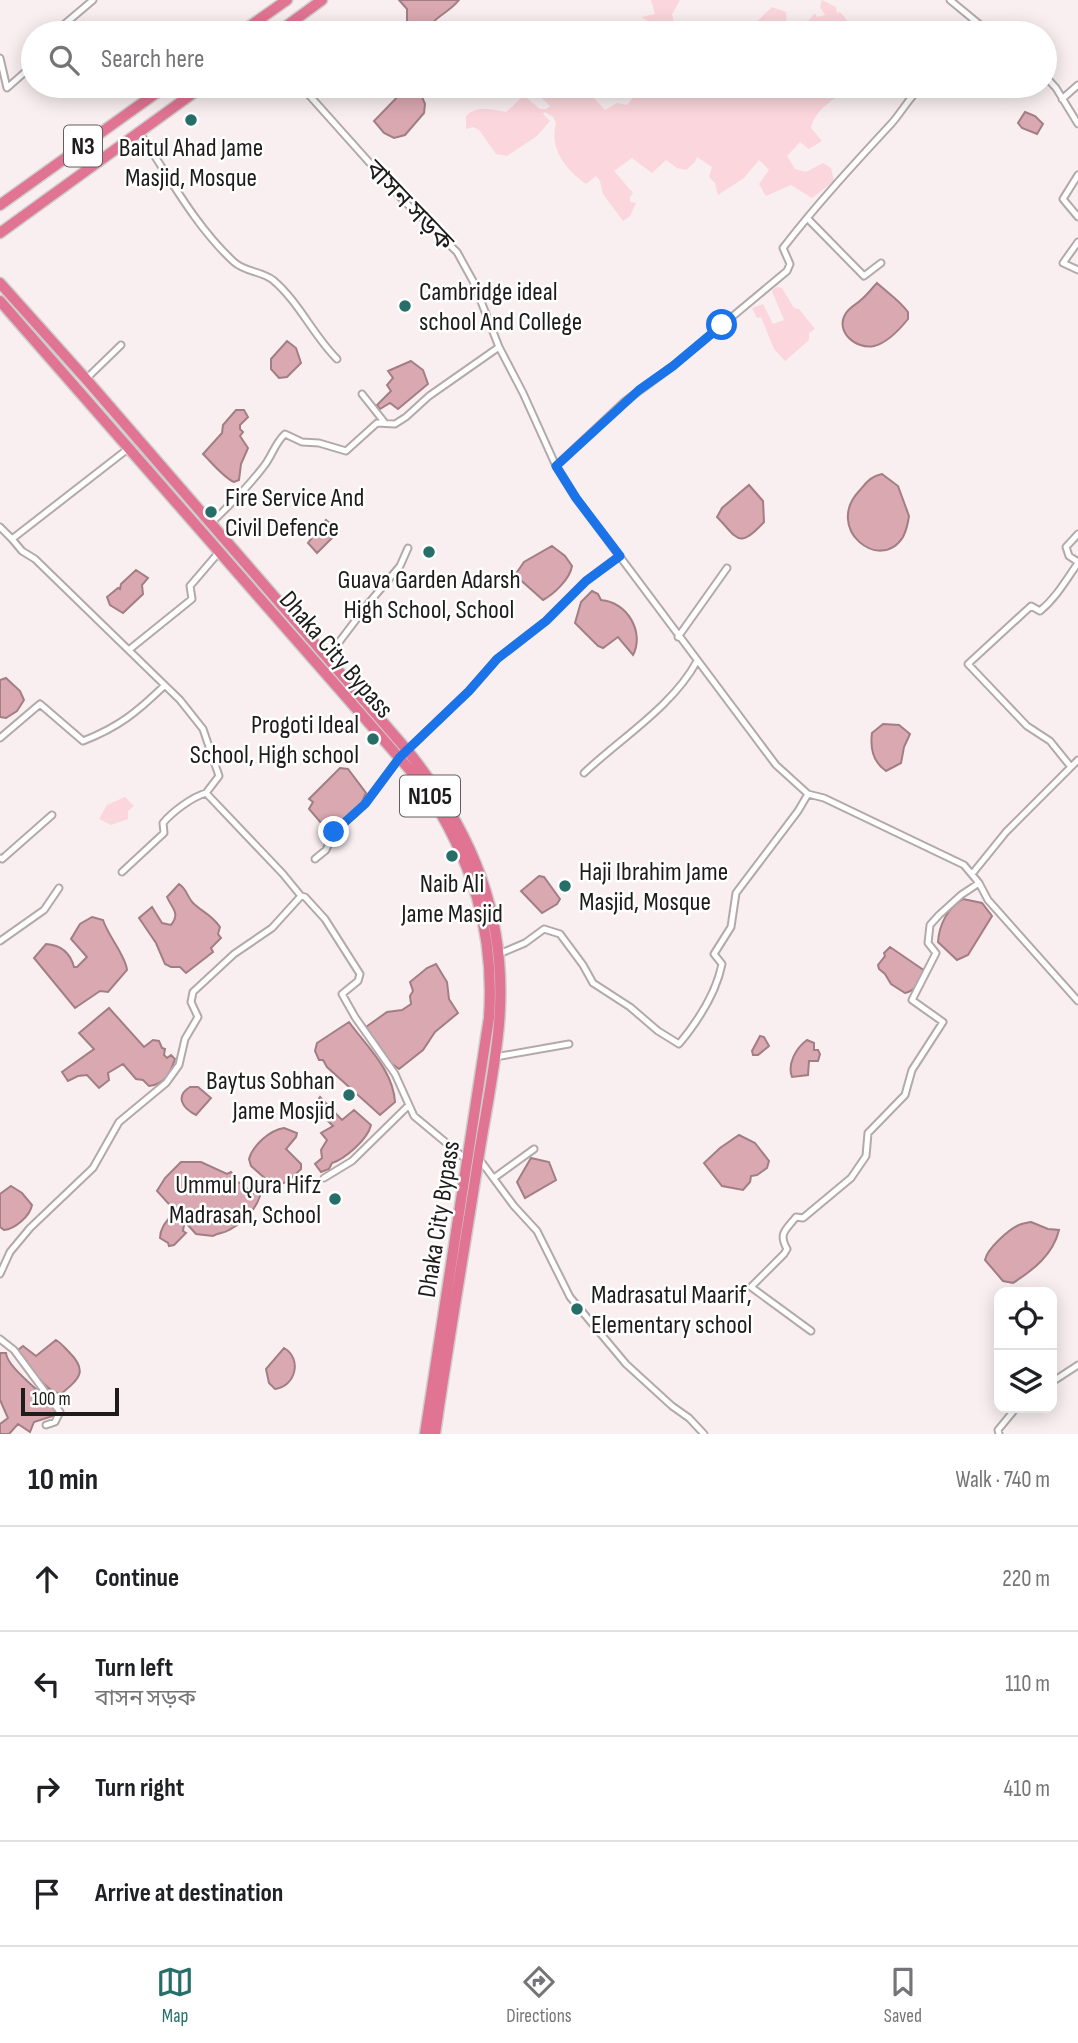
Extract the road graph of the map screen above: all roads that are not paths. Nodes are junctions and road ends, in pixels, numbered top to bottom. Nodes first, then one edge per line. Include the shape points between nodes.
1 (93, 0) edge
2 (287, 0) edge
3 (322, 0) edge
4 (950, 0) edge
5 (974, 20) edge
6 (68, 21) edge
7 (257, 21) edge
8 (293, 21) edge
9 (0, 58) edge
10 (21, 76) edge
11 (1078, 85) edge
12 (1057, 90) edge
13 (149, 98) edge
14 (186, 98) edge
15 (313, 98) edge
16 (913, 98) edge
17 (1062, 99) junction
18 (1078, 124) edge
19 (139, 132) junction
20 (1078, 175) edge
21 (0, 205) edge
22 (1078, 217) edge
23 (808, 219) junction
24 (0, 233) edge
25 (1078, 242) edge
26 (881, 263) dead end
27 (1078, 270) edge
28 (0, 283) edge
29 (0, 301) edge
30 (121, 345) dead end
31 (499, 347) junction
32 (337, 359) dead end
33 (86, 379) junction
34 (362, 394) dead end
35 (385, 424) junction
36 (130, 447) junction
37 (556, 466) junction
38 (210, 524) junction
39 (0, 527) edge
40 (1078, 534) edge
41 (12, 539) junction
42 (408, 548) dead end
43 (220, 551) junction
44 (620, 556) junction
45 (1078, 563) edge
46 (727, 568) dead end
47 (678, 636) junction
48 (130, 649) junction
49 (327, 658) junction
50 (697, 661) junction
51 (164, 686) junction
52 (0, 738) edge
53 (403, 754) junction
54 (1078, 760) edge
55 (1071, 767) junction
56 (584, 773) dead end
57 (206, 793) junction
58 (808, 794) junction
59 (52, 815) dead end
60 (0, 858) edge
61 (315, 859) dead end
62 (122, 872) dead end
63 (971, 874) junction
64 (979, 883) junction
65 (59, 888) dead end
66 (301, 896) junction
67 (0, 941) edge
68 (499, 954) junction
69 (1078, 1001) edge
70 (569, 1044) dead end
71 (495, 1057) junction
72 (407, 1107) junction
73 (534, 1149) dead end
74 (473, 1160) junction
75 (324, 1178) dead end
76 (494, 1178) junction
77 (0, 1274) edge
78 (811, 1331) dead end
79 (0, 1339) edge
80 (1078, 1365) edge
81 (1057, 1378) edge
82 (1012, 1413) edge
83 (46, 1425) dead end
84 (425, 1434) edge
85 (435, 1434) edge
86 (704, 1434) edge
87 (999, 1434) edge

1 - 6 street
2 - 7 highway
3 - 8 highway
4 - 5 street
9 - 10 street via 7,88
11 - 17 street
12 - 17 street
13 - 21 highway, N3
14 - 19 highway, N3
15 - 31 street, বাসন সড়ক via 402,199 457,252
16 - 23 street
17 - 18 street
19 - 24 highway, N3
19 - 32 street via 197,222 237,264 273,280
20 - 22 street via 1063,199
23 - 26 street via 864,276
23 - 37 street via 783,248 790,264 787,271 639,390
25 - 27 street via 1063,263
28 - 33 highway
29 - 36 highway, Dhaka City Bypass / N105
30 - 33 street
31 - 35 street via 407,417
31 - 37 street, বাসন সড়ক
33 - 38 highway
34 - 35 street
35 - 38 street via 377,423 346,451 285,434 266,464
36 - 41 street
36 - 43 highway, Dhaka City Bypass / N105
37 - 44 street, বাসন সড়ক
38 - 49 highway
39 - 41 street
40 - 45 street via 1066,547
41 - 48 street
42 - 49 street via 400,566
43 - 48 street via 190,586 192,599
43 - 53 highway, Dhaka City Bypass / N105
44 - 47 street, বাসন সড়ক
44 - 53 street via 497,659
45 - 55 street via 1044,608 1040,611 1031,606 968,664 1027,726 1050,741
46 - 47 street
47 - 50 street, বাসন সড়ক
48 - 51 street
49 - 53 highway
50 - 56 street via 669,699
50 - 58 street, বাসন সড়ক via 776,765
51 - 52 street via 132,717 83,741 40,704
51 - 57 street via 204,729 219,776
53 - 61 street
53 - 68 highway via 438,789 466,838 493,915
53 - 74 highway, Dhaka City Bypass / N105 via 458,844 483,916 491,982
54 - 55 street
55 - 63 street
57 - 62 street via 192,796 168,816 164,833
57 - 66 street
58 - 63 street via 964,865
58 - 68 street via 736,893 731,927 714,954 722,964 720,971 707,1004 679,1044 593,983 560,934 544,929
59 - 60 street
63 - 64 street
64 - 69 street via 988,900
64 - 78 street via 930,925 928,943 936,953 912,1000 943,1022 912,1070 905,1095 868,1133 866,1156 851,1178 803,1218 796,1217 782,1235 787,1250 751,1287
65 - 67 street via 44,909
66 - 72 street via 325,919 360,974 342,994 395,1074
66 - 77 street via 272,928 192,992 198,1017 185,1040 179,1065 166,1083 118,1122 93,1168 30,1228 10,1252
68 - 71 highway
70 - 71 street
71 - 74 highway
72 - 74 street
72 - 75 street via 352,1161
73 - 76 street
74 - 76 street
74 - 84 highway, Dhaka City Bypass / N105
74 - 85 highway
76 - 86 street via 537,1231 570,1297 626,1364
79 - 83 street via 14,1350 60,1412 55,1422
80 - 81 street
82 - 87 street

